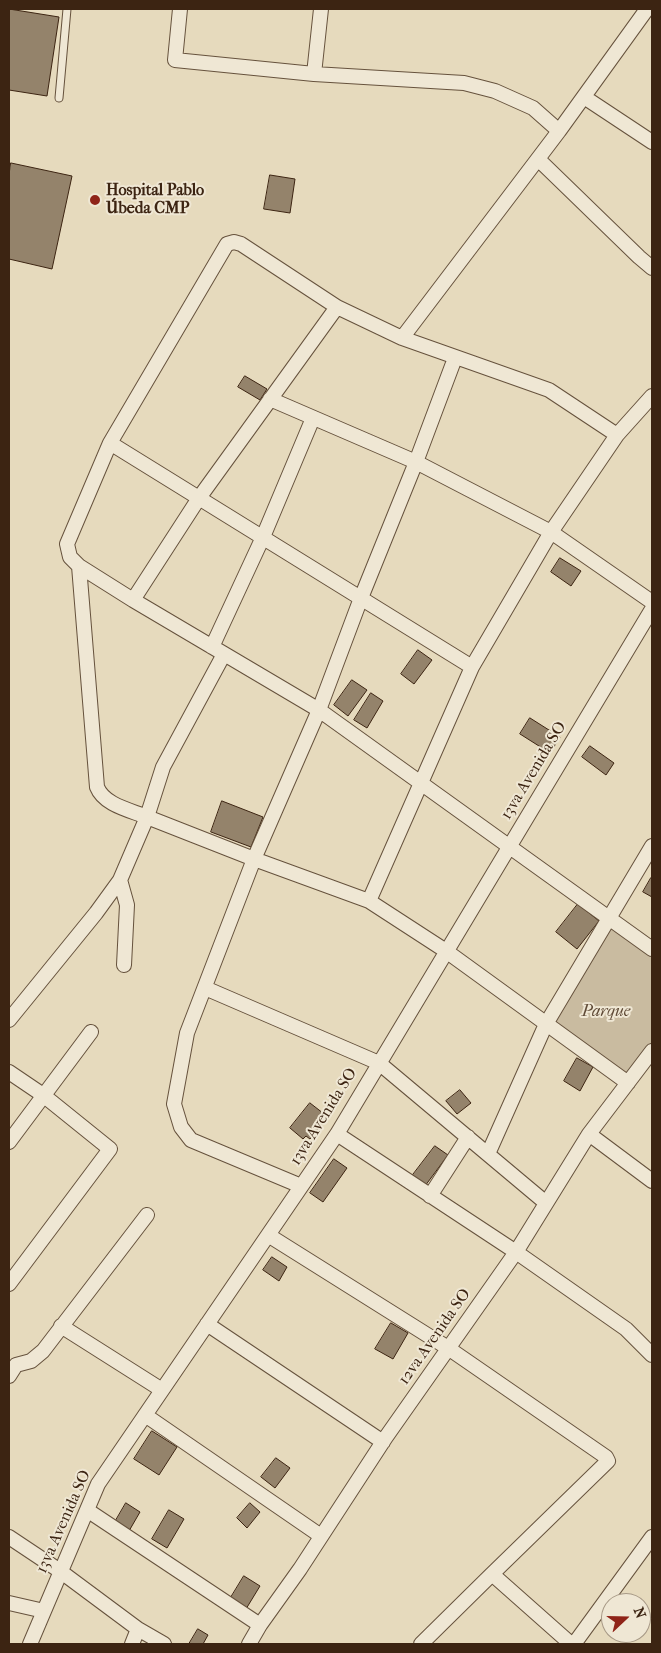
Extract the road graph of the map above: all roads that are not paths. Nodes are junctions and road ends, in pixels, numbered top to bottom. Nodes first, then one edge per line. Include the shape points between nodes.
1 (67, 9) edge
2 (180, 9) edge
3 (321, 9) edge
4 (647, 9) edge
5 (314, 74) junction
6 (584, 97) junction
7 (59, 98) dead end
8 (559, 131) junction
9 (652, 142) edge
10 (538, 159) junction
11 (652, 268) edge
12 (336, 307) junction
13 (402, 338) junction
14 (455, 358) junction
15 (652, 396) edge
16 (270, 399) junction
17 (313, 418) junction
18 (617, 435) junction
19 (110, 443) junction
20 (416, 462) junction
21 (200, 498) junction
22 (551, 532) junction
23 (263, 537) junction
24 (79, 566) junction
25 (361, 598) junction
26 (133, 600) junction
27 (652, 602) edge
28 (652, 609) edge
29 (218, 650) junction
30 (472, 667) junction
31 (319, 710) junction
32 (422, 783) junction
33 (147, 817) junction
34 (509, 846) junction
35 (652, 846) edge
36 (254, 859) junction
37 (120, 880) junction
38 (369, 901) junction
39 (610, 918) junction
40 (652, 949) edge
41 (446, 951) junction
42 (124, 965) dead end
43 (205, 988) junction
44 (9, 1020) edge
45 (546, 1024) junction
46 (91, 1032) dead end
47 (652, 1052) edge
48 (379, 1063) junction
49 (9, 1072) edge
50 (628, 1084) junction
51 (43, 1095) junction
52 (337, 1134) junction
53 (589, 1134) junction
54 (468, 1137) junction
55 (9, 1142) edge
56 (488, 1154) junction
57 (652, 1181) edge
58 (301, 1186) junction
59 (430, 1196) junction
60 (546, 1203) junction
61 (147, 1215) dead end
62 (268, 1235) junction
63 (516, 1252) junction
64 (9, 1284) edge
65 (207, 1324) junction
66 (61, 1326) junction
67 (448, 1348) junction
68 (652, 1355) edge
69 (9, 1376) edge
70 (162, 1390) junction
71 (145, 1415) junction
72 (383, 1442) junction
73 (86, 1510) junction
74 (321, 1536) junction
75 (9, 1537) edge
76 (652, 1537) edge
77 (60, 1571) junction
78 (492, 1574) junction
79 (9, 1604) edge
80 (44, 1610) junction
81 (260, 1625) junction
82 (138, 1628) junction
83 (30, 1644) edge
84 (132, 1644) edge
85 (164, 1644) edge
86 (250, 1644) edge
87 (421, 1644) edge
88 (573, 1644) edge

1 - 7 lane
2 - 5 street via 175,60
3 - 5 street
4 - 6 street
5 - 8 street via 464,83 495,91 533,108
6 - 8 street
6 - 9 street
8 - 10 street
10 - 11 street
10 - 13 street
12 - 13 street
12 - 16 street
12 - 19 street via 241,244 227,244
13 - 14 street
14 - 18 street via 549,390
14 - 20 street
15 - 18 street
16 - 17 street
16 - 21 street
17 - 20 street
17 - 23 street
18 - 22 street
19 - 21 street
19 - 24 street via 67,544 70,557
20 - 22 street
20 - 25 street
21 - 23 street
21 - 26 street
22 - 27 street
22 - 30 street
23 - 25 street
23 - 29 street
24 - 26 street
24 - 33 street via 98,787 105,800
25 - 30 street
25 - 31 street
26 - 29 street
28 - 34 street, 13va Avenida SO
29 - 31 street
29 - 33 street via 163,767
30 - 32 street
31 - 32 street
31 - 36 street
32 - 34 street
32 - 38 street
33 - 36 street
33 - 37 street
34 - 39 street
34 - 41 street, 13va Avenida SO
35 - 39 street
36 - 38 street
36 - 43 street
37 - 42 street via 126,905
37 - 44 street
38 - 41 street
39 - 40 street
39 - 45 street
41 - 45 street
41 - 48 street, 13va Avenida SO
43 - 48 street
43 - 58 street via 188,1034 174,1104 181,1127 190,1140
45 - 50 street
45 - 56 street
46 - 51 street
47 - 50 street, 12va Avenida SO
48 - 52 street, 13va Avenida SO
48 - 54 street
49 - 51 street
50 - 53 street, 12va Avenida SO
51 - 55 street
51 - 64 street via 108,1146 110,1151
52 - 58 street, 13va Avenida SO
52 - 59 street
53 - 57 street
53 - 60 street, 12va Avenida SO
54 - 56 street
54 - 59 street
56 - 60 street
58 - 62 street, 13va Avenida SO
59 - 63 street
60 - 63 street, 12va Avenida SO
61 - 66 street
62 - 65 street, 13va Avenida SO
62 - 67 street
63 - 67 street, 12va Avenida SO
63 - 68 street via 626,1329
65 - 70 street, 13va Avenida SO
65 - 72 street
66 - 69 street via 43,1351 16,1365
66 - 70 street
67 - 72 street, 12va Avenida SO
67 - 78 street via 608,1459
70 - 71 street, 13va Avenida SO
71 - 73 street, 13va Avenida SO via 98,1484
71 - 74 street
72 - 74 street, 12va Avenida SO
73 - 77 street, 13va Avenida SO
73 - 81 street
74 - 81 street, 12va Avenida SO
75 - 77 street
76 - 88 street
77 - 80 street, 13va Avenida SO
77 - 82 street
78 - 87 street
78 - 88 street
79 - 80 street
80 - 83 street, 13va Avenida SO
81 - 86 street, 12va Avenida SO
82 - 84 street
82 - 85 street

